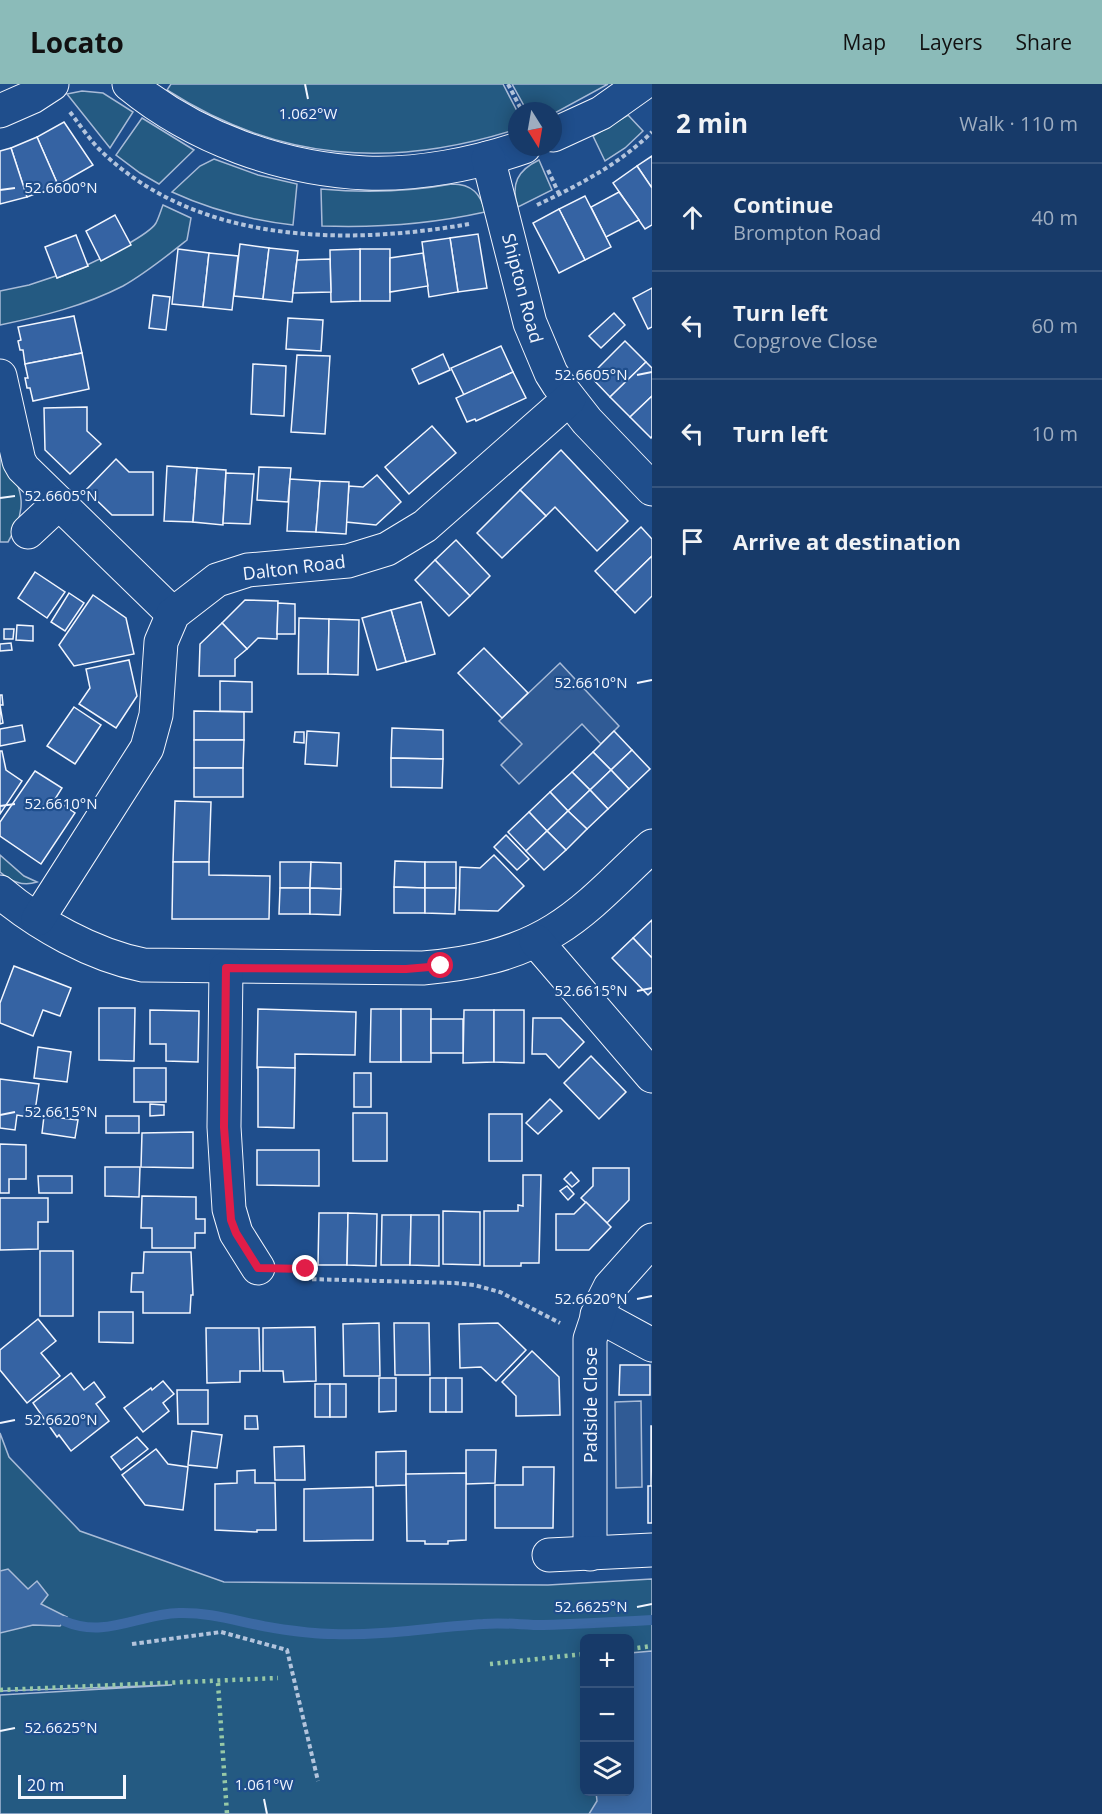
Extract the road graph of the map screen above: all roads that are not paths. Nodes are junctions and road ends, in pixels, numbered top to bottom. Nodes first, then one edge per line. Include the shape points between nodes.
1 (52, 84) edge
2 (129, 84) edge
3 (642, 84) edge
4 (0, 111) edge
5 (562, 131) edge
6 (508, 152) edge
7 (488, 158) junction
8 (0, 376) edge
9 (569, 399) junction
10 (652, 489) edge
11 (58, 504) junction
12 (28, 532) dead end
13 (173, 614) junction
14 (652, 846) edge
15 (0, 892) edge
16 (38, 919) junction
17 (536, 941) junction
18 (226, 968) junction
19 (652, 1076) edge
20 (652, 1240) edge
21 (258, 1268) road end
22 (594, 1327) junction
23 (652, 1345) edge
24 (645, 1551) edge
25 (590, 1554) junction
26 (549, 1555) dead end

1 - 4 street
2 - 7 street via 196,128 237,146 298,163 369,173 418,170
3 - 5 street via 601,113
6 - 7 street
7 - 9 street, Shipton Road via 533,330 551,373
8 - 11 street via 19,461
9 - 10 street, Shipton Road
9 - 13 street, Dalton Road via 425,526 387,549 348,561 248,570 218,580
11 - 12 street
11 - 13 street
13 - 16 street, Dalton Road via 161,642 156,715 147,748
14 - 17 street via 583,909
15 - 16 street
16 - 18 street via 77,942 126,962
17 - 18 street via 451,966
17 - 19 street
18 - 21 street via 224,1127 229,1209 236,1233
20 - 22 street, Padside Close via 617,1277
22 - 23 street
22 - 25 street, Padside Close
24 - 25 street
25 - 26 street

